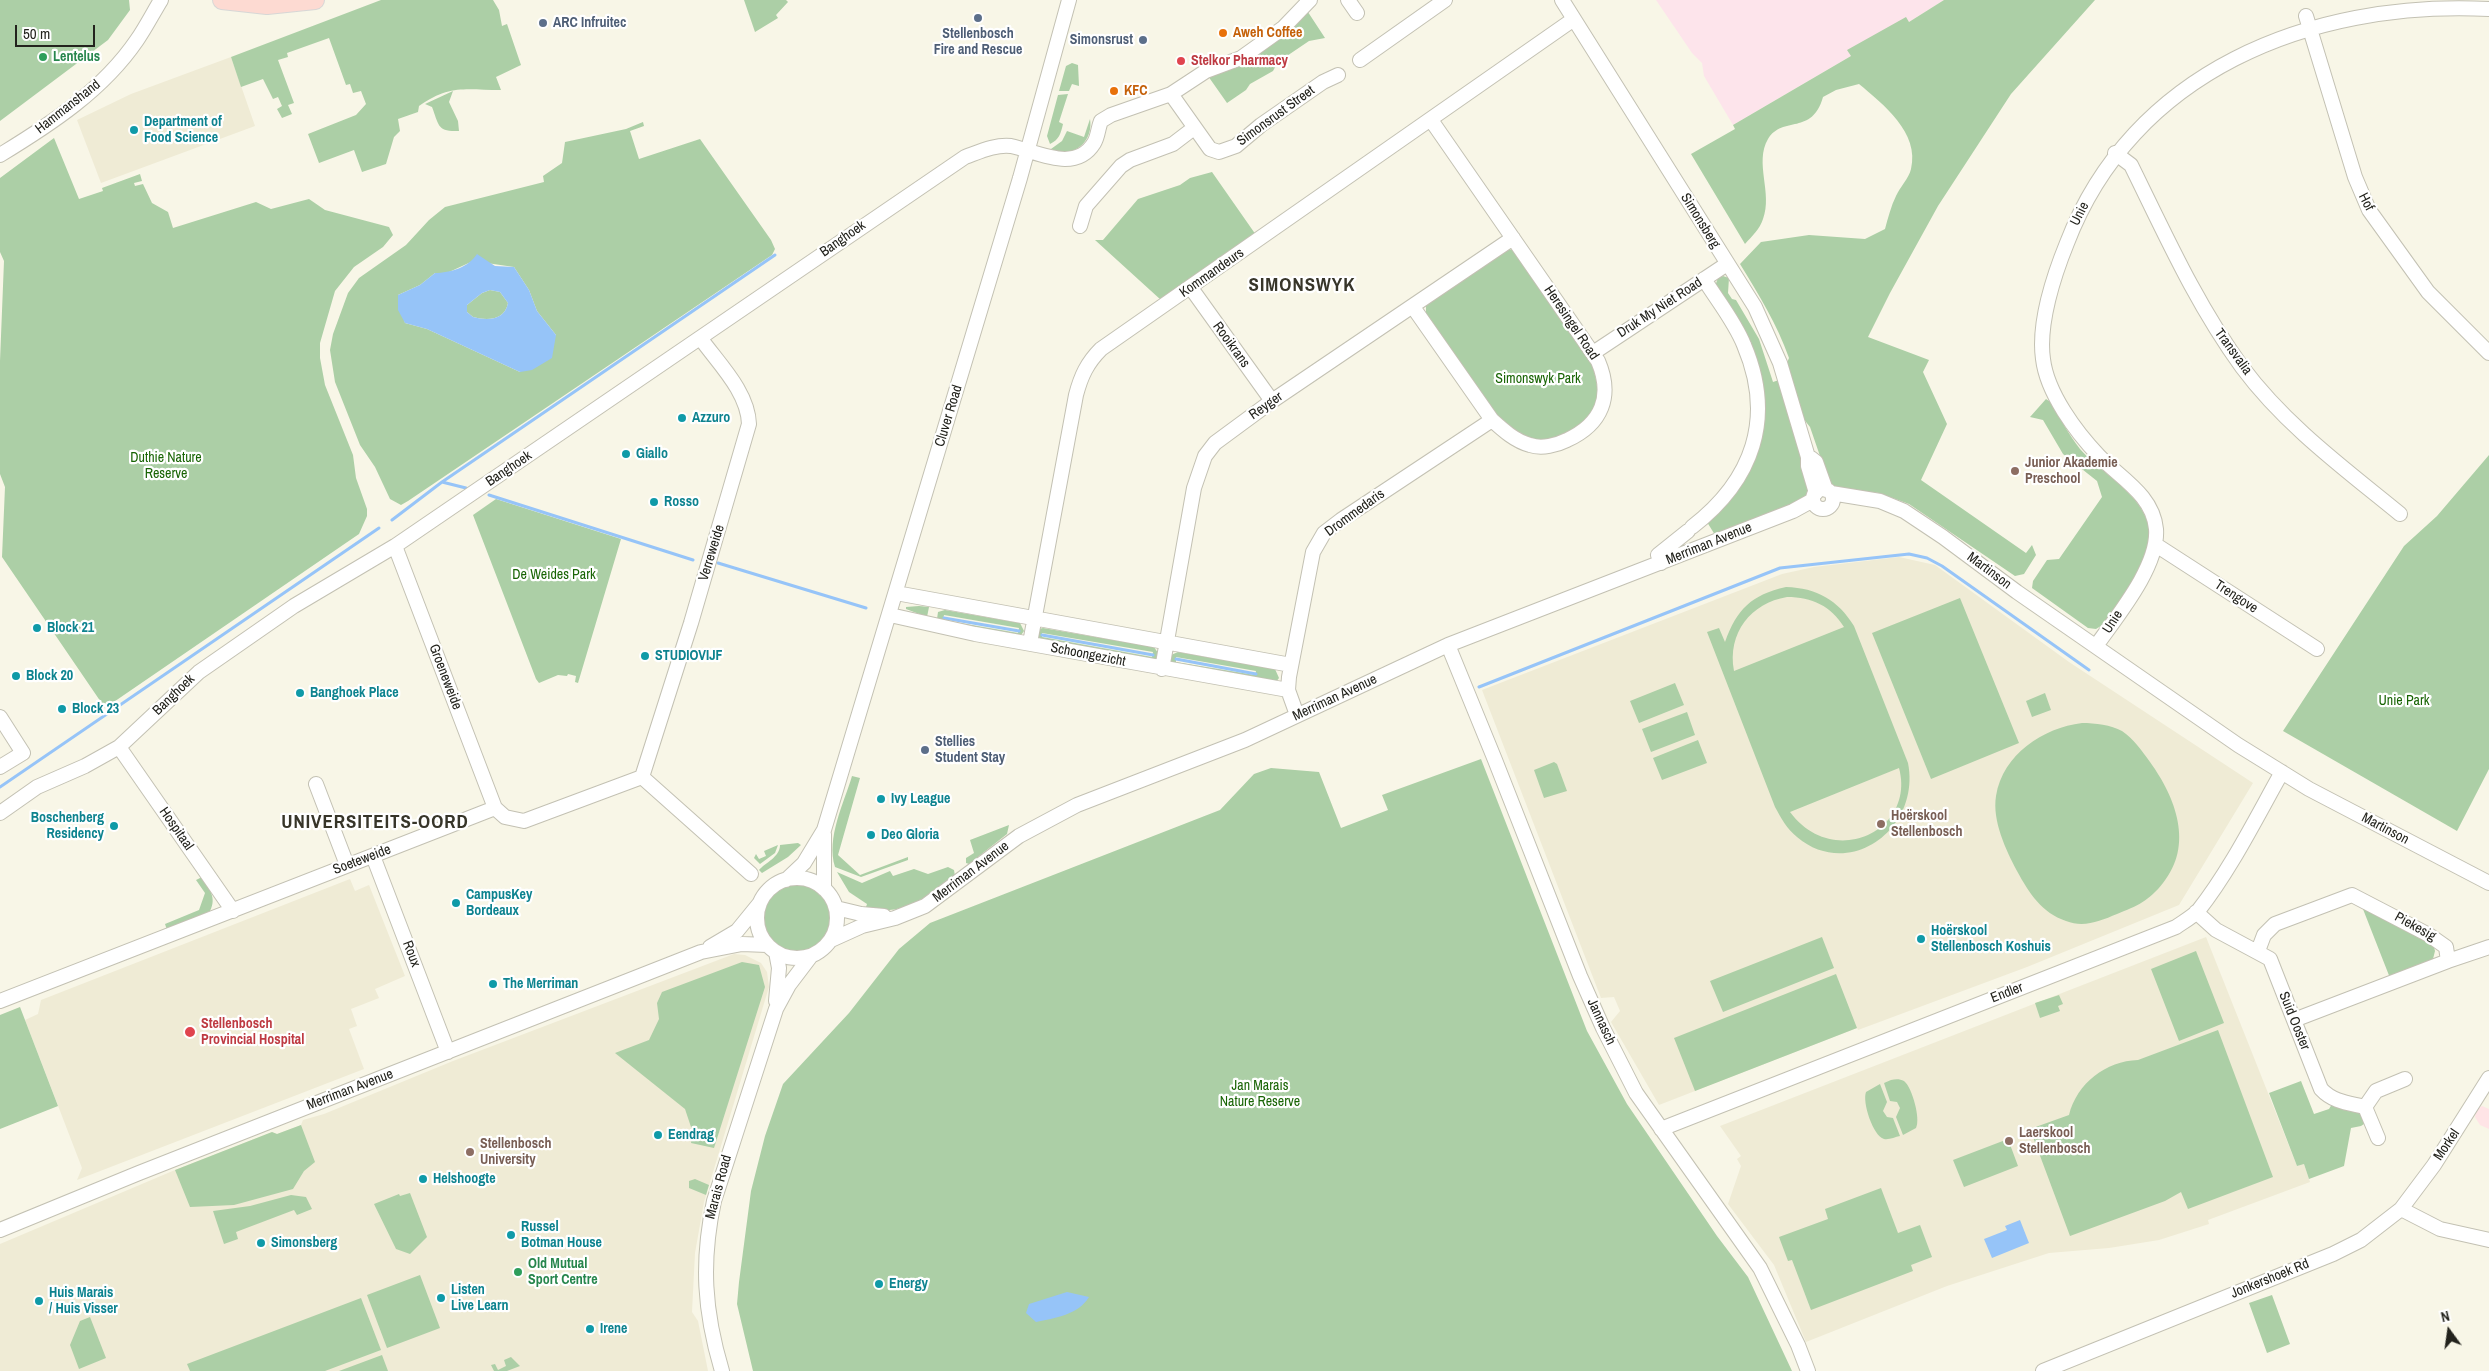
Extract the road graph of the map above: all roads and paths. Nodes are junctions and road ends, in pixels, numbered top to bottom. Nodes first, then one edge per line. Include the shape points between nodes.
1 (161, 0) edge
2 (222, 0) edge
3 (315, 0) edge
4 (1069, 0) edge
5 (1310, 0) edge
6 (1348, 0) edge
7 (1445, 0) edge
8 (1562, 0) edge
9 (2489, 9) edge
10 (1357, 13) dead end
11 (2306, 16) junction
12 (1574, 19) junction
13 (1360, 60) dead end
14 (1338, 75) dead end
15 (1171, 94) junction
16 (1431, 120) junction
17 (1194, 128) junction
18 (1028, 151) junction
19 (2115, 153) junction
20 (0, 155) edge
21 (1080, 226) dead end
22 (1513, 238) junction
23 (1727, 264) junction
24 (1704, 279) junction
25 (1190, 288) junction
26 (1413, 307) junction
27 (700, 339) junction
28 (1593, 353) junction
29 (2489, 353) edge
30 (1272, 402) junction
31 (1492, 420) junction
32 (1823, 498) junction
33 (2400, 514) dead end
34 (1693, 527) junction
35 (1710, 544) junction
36 (2156, 545) junction
37 (395, 546) junction
38 (1661, 563) junction
39 (896, 593) junction
40 (937, 602) junction
41 (890, 615) junction
42 (1035, 620) junction
43 (931, 624) junction
44 (1030, 644) junction
45 (1166, 644) junction
46 (1448, 645) junction
47 (2096, 646) junction
48 (2317, 649) dead end
49 (1291, 665) junction
50 (1162, 669) junction
51 (1288, 690) junction
52 (1297, 715) junction
53 (0, 717) edge
54 (119, 747) junction
55 (0, 767) edge
56 (2282, 772) junction
57 (642, 776) junction
58 (316, 784) dead end
59 (495, 808) junction
60 (0, 812) edge
61 (824, 830) junction
62 (373, 856) junction
63 (348, 866) junction
64 (750, 874) dead end
65 (786, 880) junction
66 (2489, 883) edge
67 (824, 888) junction
68 (760, 903) junction
69 (836, 908) junction
70 (233, 911) junction
71 (2196, 912) junction
72 (895, 918) junction
73 (831, 940) junction
74 (2489, 947) edge
75 (771, 949) junction
76 (2258, 951) junction
77 (701, 952) junction
78 (811, 956) junction
79 (2448, 961) junction
80 (0, 1000) edge
81 (776, 1009) junction
82 (2294, 1020) junction
83 (448, 1052) junction
84 (2489, 1078) edge
85 (2405, 1079) dead end
86 (2365, 1107) junction
87 (1661, 1128) junction
88 (2378, 1138) dead end
89 (2401, 1209) junction
90 (0, 1230) edge
91 (2489, 1240) edge
92 (722, 1371) edge
93 (1808, 1371) edge
94 (2043, 1371) edge

1 - 20 street, Hammanshand via 137,41 83,99
2 - 3 main road via 268,5
4 - 18 street, Cluver Road
5 - 15 street via 1283,28 1241,58 1206,71
6 - 10 street
7 - 13 street
8 - 12 street, Simonsberg
9 - 11 street, Unie via 2422,1 2394,2 2351,6
11 - 19 street, Unie via 2252,37 2200,67 2147,114
11 - 29 street, Hof via 2355,177 2369,210 2428,292
12 - 16 street, Kommandeurs
12 - 23 street, Simonsberg
14 - 17 street, Simonsrust Street via 1323,82 1228,150 1210,149
15 - 17 street, Simonsrust Street
15 - 18 street via 1101,121 1092,146 1077,157 1065,159
16 - 22 street, Heresingel Road
16 - 25 street, Kommandeurs
17 - 21 street via 1173,144 1121,166 1086,206
18 - 27 street, Banghoek via 1000,146 965,156
18 - 39 street, Cluver Road
19 - 33 street, Transvalia via 2131,164 2185,276 2243,368 2279,410 2310,439
19 - 36 street, Unie via 2083,207 2057,269 2042,358 2072,424 2100,458 2145,499 2155,522
22 - 26 street, Reyger
22 - 28 street, Heresingel Road
23 - 24 street, Druk My Niet Road
23 - 32 street, Simonsberg via 1755,307 1780,363 1808,466
24 - 28 street, Druk My Niet Road
24 - 34 street via 1744,343 1753,370 1757,420 1750,454 1737,483
25 - 30 street, Rooikrans
25 - 42 street, Kommandeurs via 1101,349 1089,362 1080,380
26 - 30 street, Reyger
26 - 31 street, Heresingel Road
27 - 37 street, Banghoek
27 - 57 street, Verreweide via 742,395 749,424
28 - 31 street, Heresingel Road via 1606,389 1596,418 1582,433 1556,445 1531,446 1508,434
30 - 45 street, Reyger via 1215,443 1199,469
31 - 49 street, Drommedaris via 1324,533 1310,562
32 - 35 street, Merriman Avenue
32 - 47 street, Martinson via 1880,501 1904,511
34 - 35 street
34 - 38 street via 1658,554
35 - 38 street, Merriman Avenue
36 - 47 street, Unie via 2148,566
36 - 48 street, Trengove
37 - 54 street, Banghoek via 294,606 199,672
37 - 59 street, Groeneweide
38 - 46 street, Merriman Avenue
39 - 40 street, Schoongezicht
39 - 41 street, Cluver Road
40 - 42 street, Schoongezicht
40 - 43 street
41 - 43 street, Schoongezicht
41 - 61 street, Cluver Road
42 - 44 street, Kommandeurs
42 - 45 street, Schoongezicht
43 - 44 street, Schoongezicht
44 - 50 street, Schoongezicht
45 - 49 street, Schoongezicht
45 - 50 street, Reyger
46 - 52 street, Merriman Avenue
46 - 87 street, Jannasch via 1587,994 1636,1093
47 - 56 street, Martinson
49 - 51 street, Drommedaris
50 - 51 street, Schoongezicht
51 - 52 street, Drommedaris
52 - 72 street, Merriman Avenue via 1245,740 1043,821 989,857 937,899 915,912
53 - 55 street via 23,753
54 - 60 street, Banghoek via 37,787
54 - 70 street, Hospitaal
56 - 66 street, Martinson
56 - 71 street, Endler via 2230,862
57 - 59 street via 524,821 504,818
57 - 64 street
58 - 63 street
59 - 62 street, Soeteweide
61 - 65 street, Cluver Road via 804,863
61 - 67 street, Cluver Road
62 - 63 street, Soeteweide
62 - 83 street, Roux
63 - 70 street, Soeteweide
65 - 67 street via 802,879
65 - 68 street via 770,889
67 - 69 street
68 - 75 street via 758,930
68 - 77 street, Merriman Avenue via 736,931
69 - 72 street, Merriman Avenue
69 - 73 street via 837,924
70 - 80 street, Soeteweide
71 - 76 street, Suid Ooster via 2216,930
71 - 87 street, Endler via 2159,934
72 - 73 street, Merriman Avenue via 862,926
73 - 78 street
74 - 79 street
75 - 77 street, Merriman Avenue via 742,944
75 - 78 street via 793,958
75 - 81 street, Marais Road via 779,982
76 - 79 street, Piekesig via 2264,935 2275,924 2352,895 2443,943
76 - 82 street, Suid Ooster via 2270,959
77 - 83 street, Merriman Avenue
78 - 81 street, Marais Road
79 - 82 street
81 - 92 street, Marais Road via 721,1175 709,1225 706,1302
82 - 86 street, Suid Ooster via 2321,1089 2330,1098
83 - 90 street, Merriman Avenue
84 - 89 street, Morkel via 2434,1165
85 - 86 street via 2376,1091
86 - 88 street
87 - 93 street, Jannasch via 1760,1268
89 - 91 street via 2440,1229
89 - 94 street, Jonkershoek Rd via 2361,1240 2333,1254

